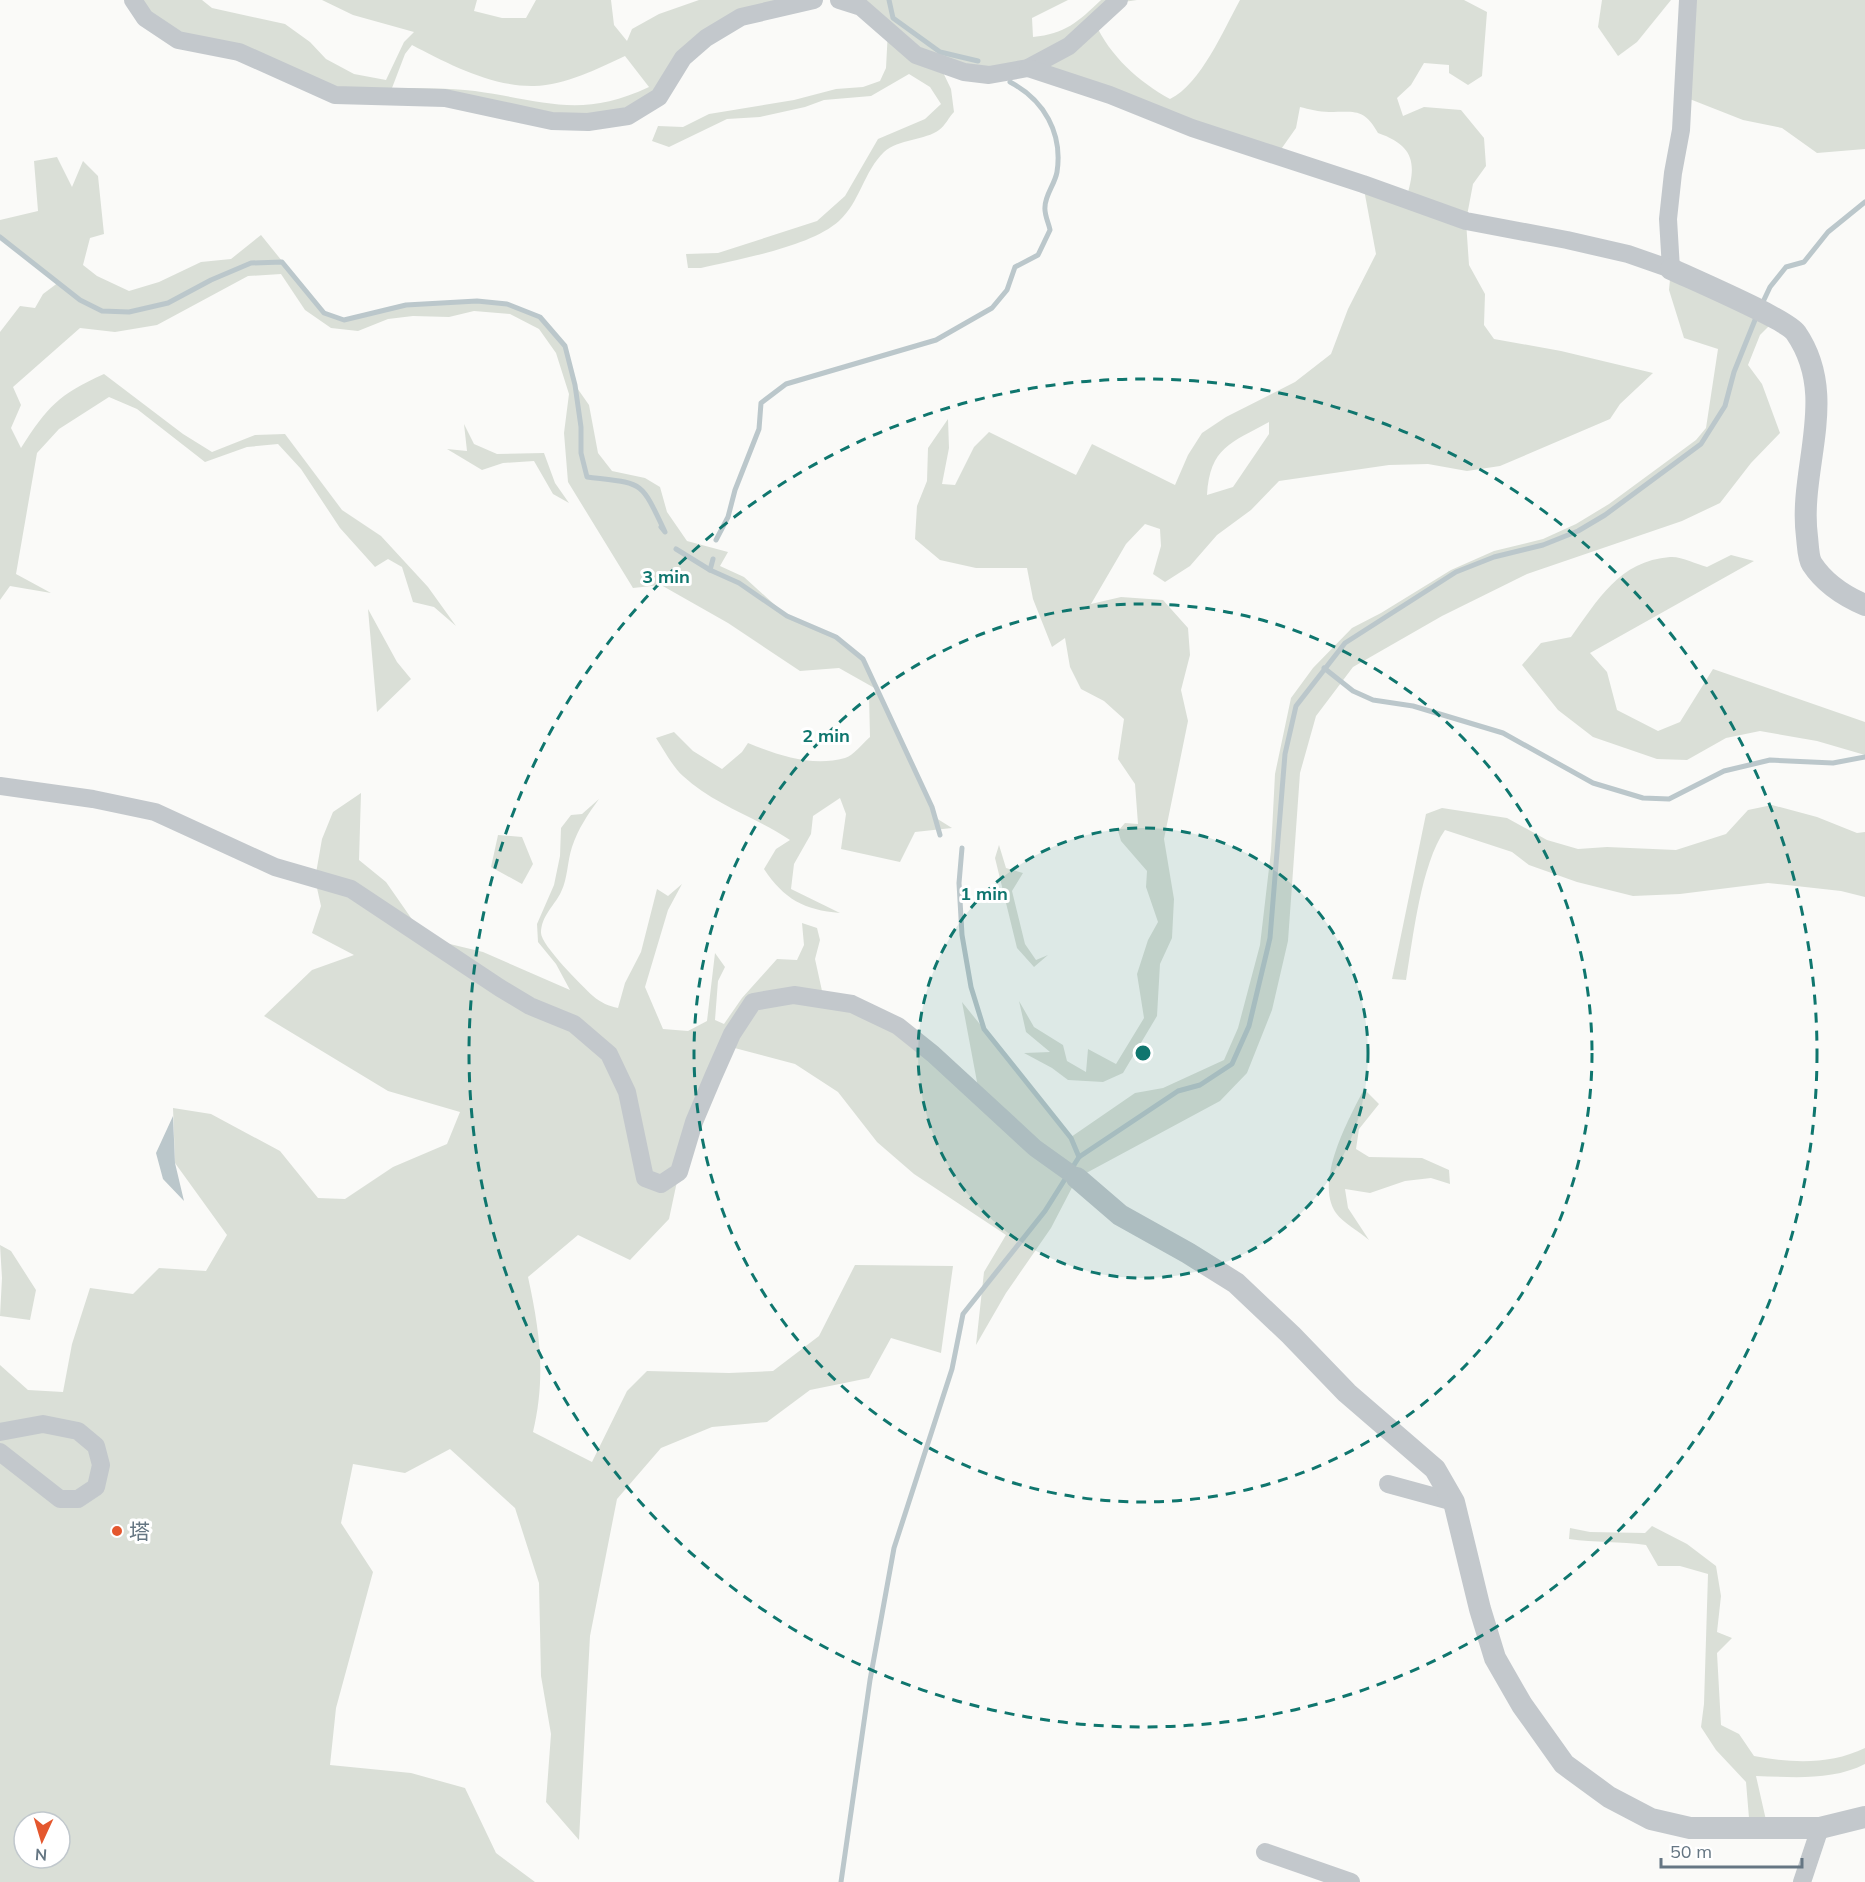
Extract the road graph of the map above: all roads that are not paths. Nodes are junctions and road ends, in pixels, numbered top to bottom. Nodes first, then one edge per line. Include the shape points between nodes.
1 (133, 0) edge
2 (814, 0) edge
3 (839, 0) edge
4 (1119, 0) edge
5 (1688, 0) edge
6 (1028, 68) junction
7 (1671, 269) junction
8 (1865, 605) edge
9 (0, 786) edge
10 (1077, 1178) joint
11 (0, 1432) edge
12 (0, 1452) edge
13 (1388, 1484) dead end
14 (1454, 1502) junction
15 (1865, 1817) edge
16 (1820, 1828) junction
17 (1265, 1852) dead end
18 (1351, 1882) edge
19 (1802, 1882) edge

1 - 2 street via 145,18 178,40 239,52 335,95 445,98 552,121 588,122 628,116 659,97 683,58 706,38 741,17
3 - 6 street via 861,7 916,55 990,75
4 - 6 street via 1069,46
5 - 7 street via 1681,130 1668,219
6 - 7 street via 1466,221 1567,240
7 - 8 street via 1796,331 1816,378 1818,404 1804,517 1810,563 1841,595
9 - 10 street via 155,812 275,867 351,889 500,988 530,1006 574,1024 609,1054 627,1092 645,1178 661,1184 679,1172 694,1122 732,1034 753,1002 794,995 852,1004 898,1026 1020,1134
10 - 14 street via 1120,1215 1236,1283 1347,1393 1434,1469
11 - 12 street via 43,1424 78,1431 96,1446 101,1465 96,1487 78,1499 60,1499
13 - 14 street
14 - 16 street via 1479,1610 1495,1658 1522,1705 1564,1764 1609,1797 1651,1819 1690,1828
15 - 16 street
16 - 19 street
17 - 18 street

